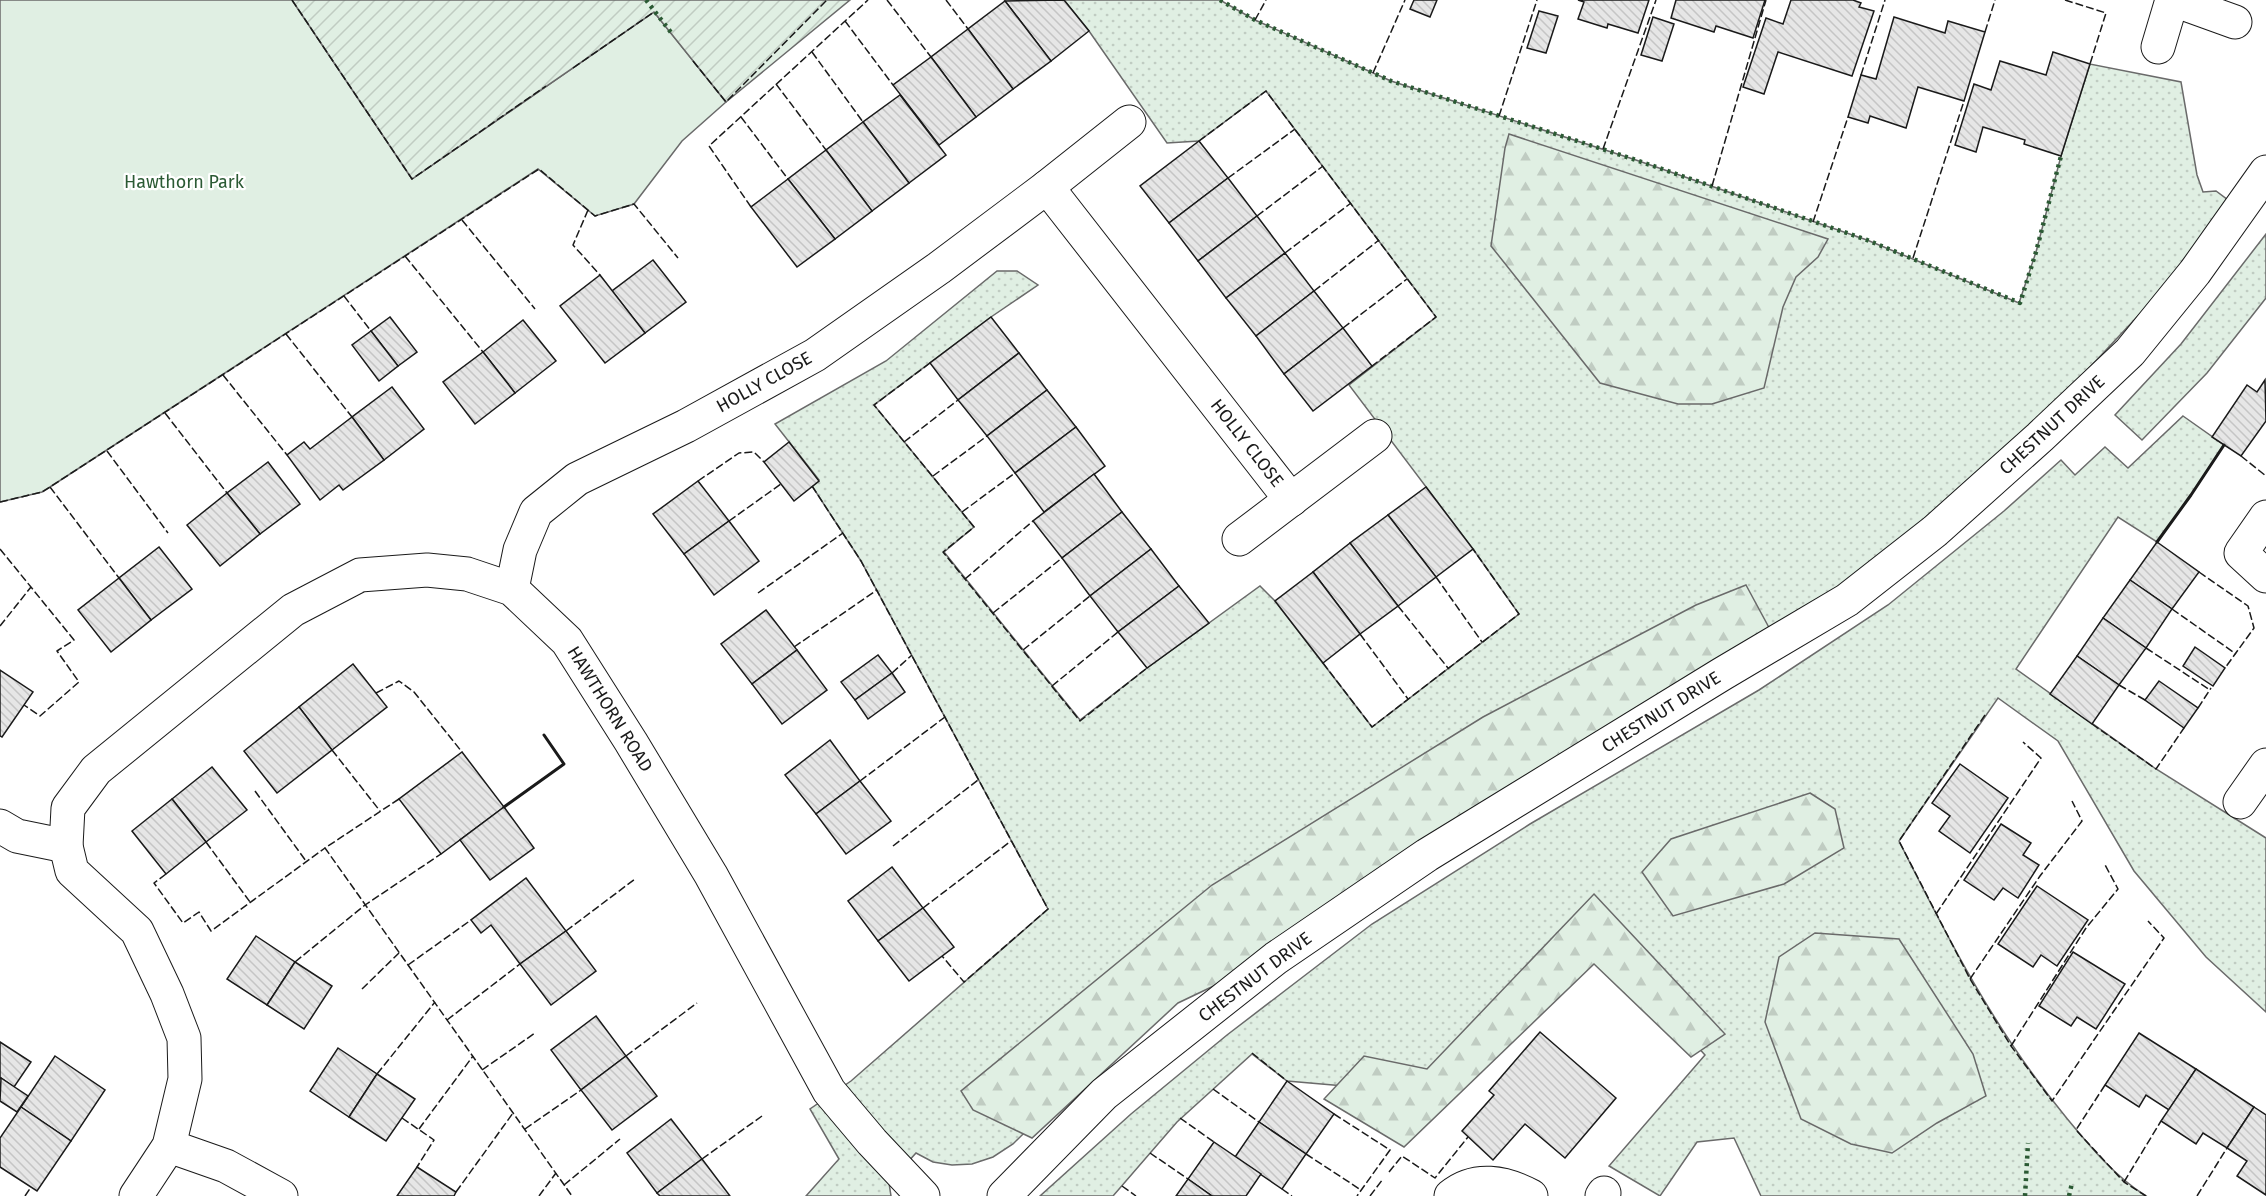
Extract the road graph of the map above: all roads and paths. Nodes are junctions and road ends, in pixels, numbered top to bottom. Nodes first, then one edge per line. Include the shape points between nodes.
1 (2173, 0) edge
2 (2235, 22) dead end
3 (2158, 47) dead end
4 (1129, 122) dead end
5 (2266, 172) edge
6 (1047, 187) junction
7 (1376, 436) dead end
8 (1291, 500) junction
9 (2266, 517) edge
10 (1239, 539) dead end
11 (2266, 576) edge
12 (512, 589) junction
13 (2266, 765) edge
14 (2240, 802) dead end
15 (0, 826) edge
16 (66, 846) junction
17 (169, 1146) junction
18 (136, 1196) edge
19 (281, 1196) edge
20 (923, 1196) edge
21 (1004, 1196) edge
22 (1451, 1196) edge
23 (1531, 1196) edge

1 - 2 street
1 - 3 street
4 - 6 street, HOLLY CLOSE
5 - 21 street, CHESTNUT DRIVE via 2195,272 2130,352 1935,531 1847,600 1427,855 1276,958 1104,1094
6 - 8 street, HOLLY CLOSE
6 - 12 street, HOLLY CLOSE via 815,354 686,426 578,479 536,512 520,550
7 - 8 street, HOLLY CLOSE
8 - 10 street, HOLLY CLOSE
9 - 11 street via 2241,554
12 - 16 street, HAWTHORN ROAD via 467,574 427,570 360,575 293,610 96,770 68,808
12 - 20 street, HAWTHORN ROAD via 567,641 625,731 711,875 829,1091
13 - 14 street
15 - 16 street via 17,836
16 - 17 street via 72,871 137,932 168,994 184,1038 185,1079
17 - 18 street
17 - 19 street via 226,1166
22 - 23 street via 1474,1184 1502,1183

